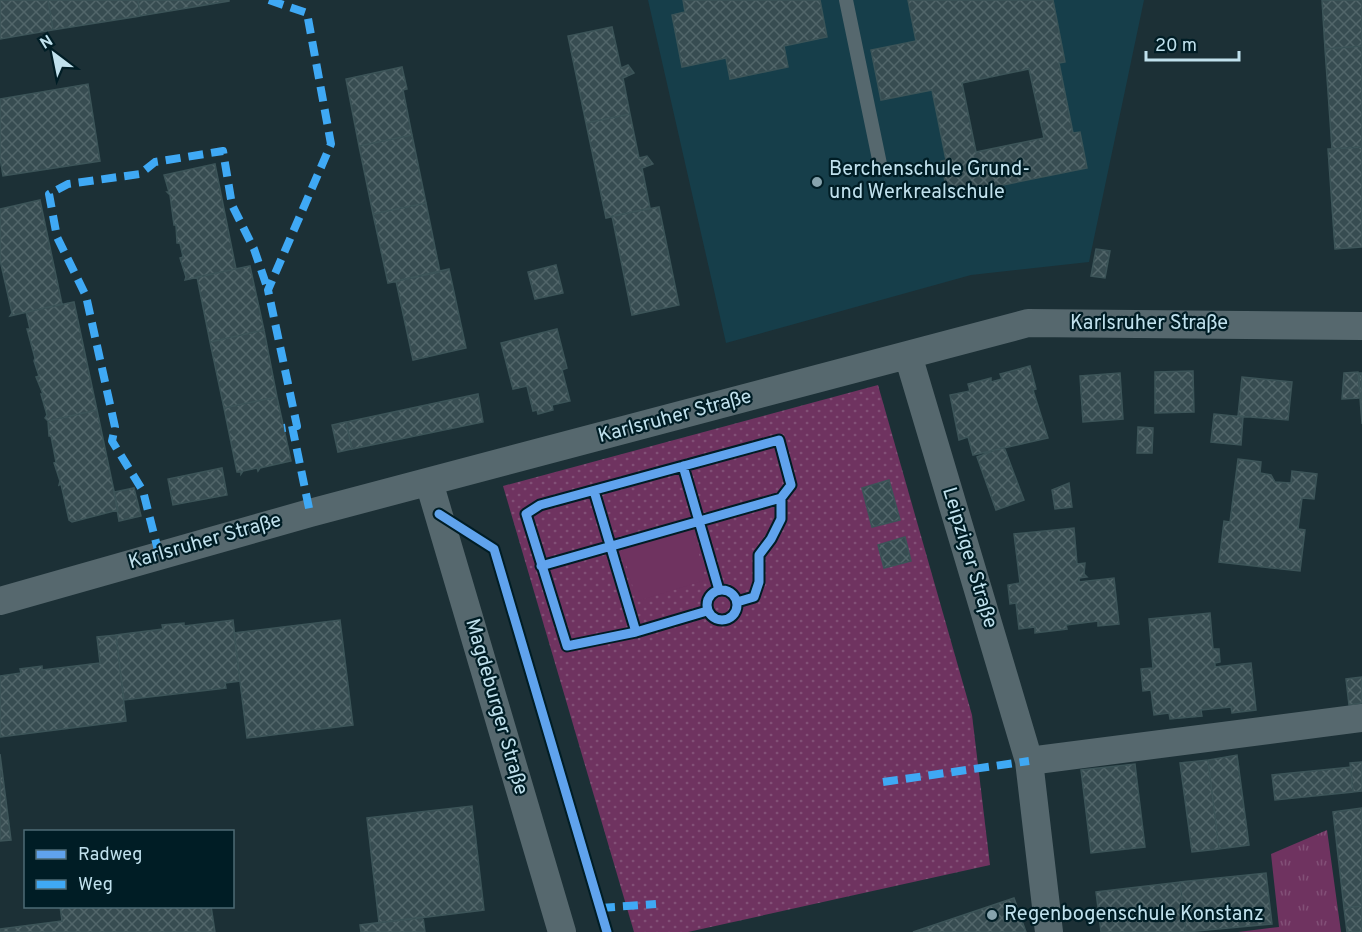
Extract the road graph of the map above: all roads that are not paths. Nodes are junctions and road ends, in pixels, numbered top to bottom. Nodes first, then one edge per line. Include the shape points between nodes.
1 (846, 0) edge
2 (880, 164) dead end
3 (1362, 326) edge
4 (908, 355) junction
5 (429, 482) junction
6 (0, 601) edge
7 (1362, 718) edge
8 (1029, 762) junction
9 (562, 932) edge
10 (1048, 932) edge

1 - 2 lane
3 - 4 street, Karlsruher Straße via 1028,323
4 - 5 street, Karlsruher Straße
4 - 8 street, Leipziger Straße
5 - 6 street, Karlsruher Straße
5 - 9 street, Magdeburger Straße
7 - 8 street
8 - 10 street, Leipziger Straße

